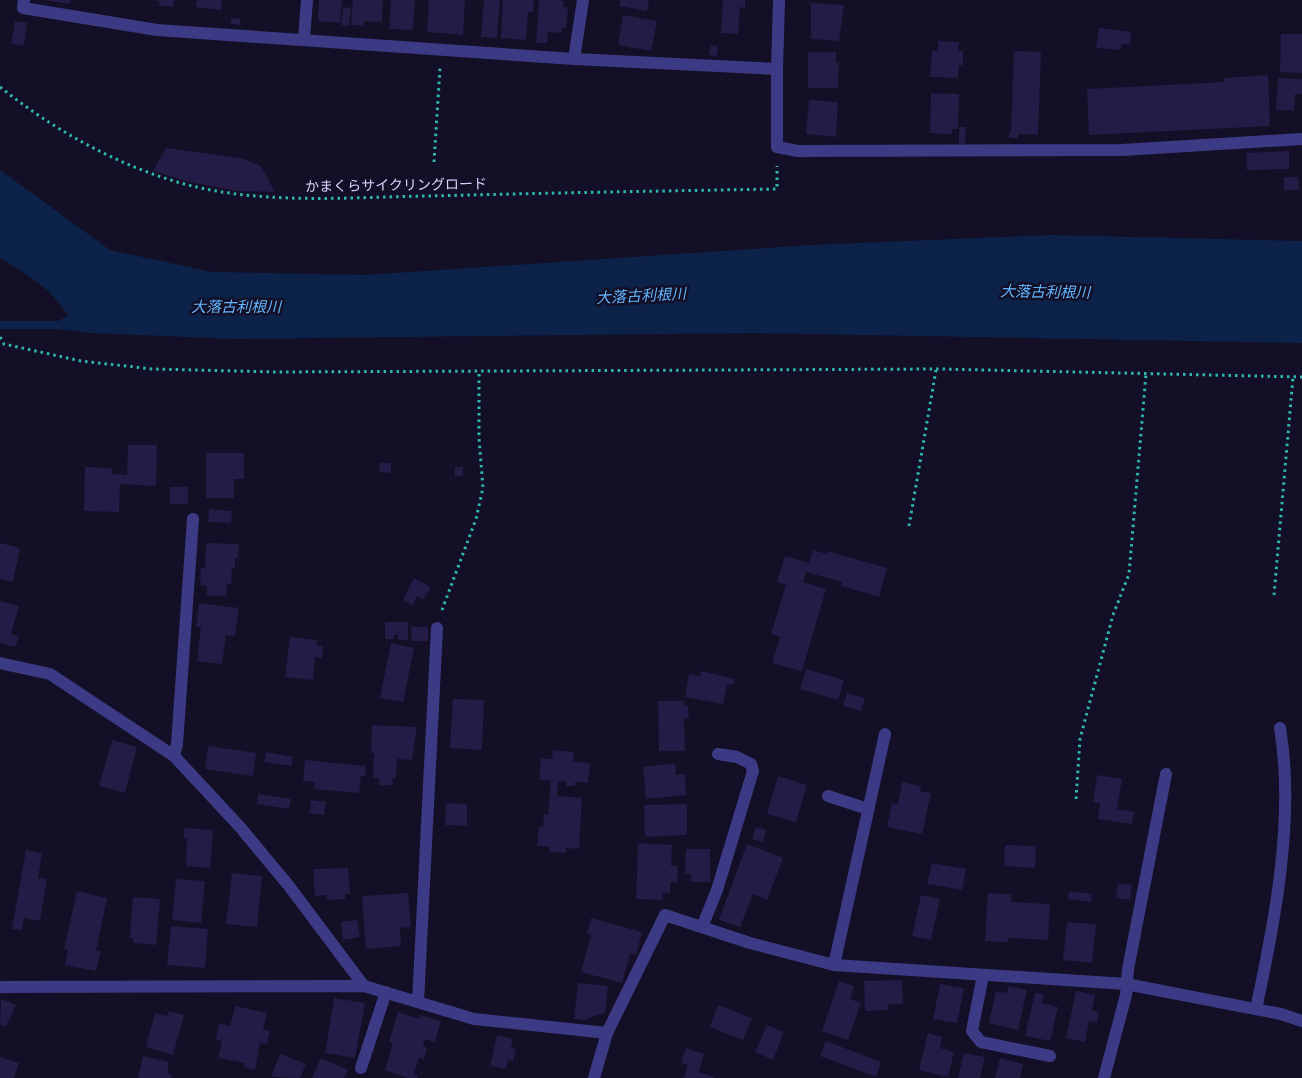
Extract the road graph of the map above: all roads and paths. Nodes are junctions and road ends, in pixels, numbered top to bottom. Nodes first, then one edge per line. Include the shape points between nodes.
1 (24, 0) edge
2 (307, 0) edge
3 (583, 0) edge
4 (779, 0) edge
5 (304, 39) junction
6 (441, 49) junction
7 (574, 59) junction
8 (777, 69) junction
9 (0, 87) edge
10 (1302, 139) edge
11 (777, 147) junction
12 (434, 162) dead end
13 (0, 337) edge
14 (479, 370) junction
15 (936, 370) junction
16 (1146, 374) junction
17 (1293, 377) junction
18 (1302, 377) edge
19 (193, 519) dead end
20 (909, 526) dead end
21 (1274, 595) dead end
22 (437, 628) joint
23 (0, 663) edge
24 (1280, 728) dead end
25 (885, 734) dead end
26 (718, 754) dead end
27 (174, 756) junction
28 (1166, 774) dead end
29 (828, 796) dead end
30 (1076, 799) dead end
31 (868, 809) junction
32 (702, 927) junction
33 (834, 965) junction
34 (984, 975) junction
35 (1126, 984) junction
36 (364, 986) junction
37 (0, 988) edge
38 (386, 992) junction
39 (418, 1002) junction
40 (1256, 1009) junction
41 (1302, 1021) edge
42 (608, 1033) junction
43 (1050, 1056) dead end
44 (361, 1068) dead end
45 (594, 1078) edge
46 (1104, 1078) edge

1 - 5 street via 23,8 158,30
2 - 5 street
3 - 7 street
4 - 8 street
5 - 6 street
6 - 7 street
6 - 12 path
7 - 8 street
8 - 11 street
9 - 11 path, かまくらサイクリングロード via 34,113 89,146 171,180 242,195 319,198 777,189
10 - 11 street via 1122,150 798,151
13 - 14 path via 4,344 81,361 152,369 278,372
14 - 15 path
14 - 22 path via 483,488 476,519
15 - 16 path
15 - 20 path
16 - 17 path
16 - 30 path via 1129,574 1113,615 1080,739
17 - 18 path
17 - 21 path
19 - 27 street
22 - 39 street
23 - 27 street via 50,674
24 - 40 street via 1286,760 1282,857 1271,941
25 - 31 street
26 - 32 street via 737,757 751,764 753,771 717,890
27 - 36 street via 240,826
28 - 35 street
29 - 31 street
31 - 33 street
32 - 33 street
32 - 42 street via 665,915
33 - 34 street
34 - 35 street
34 - 43 street via 972,1031 981,1042
35 - 40 street
35 - 46 street via 1126,995
36 - 37 street
36 - 38 street
38 - 39 street
38 - 44 street
39 - 42 street via 474,1019
40 - 41 street
42 - 45 street

